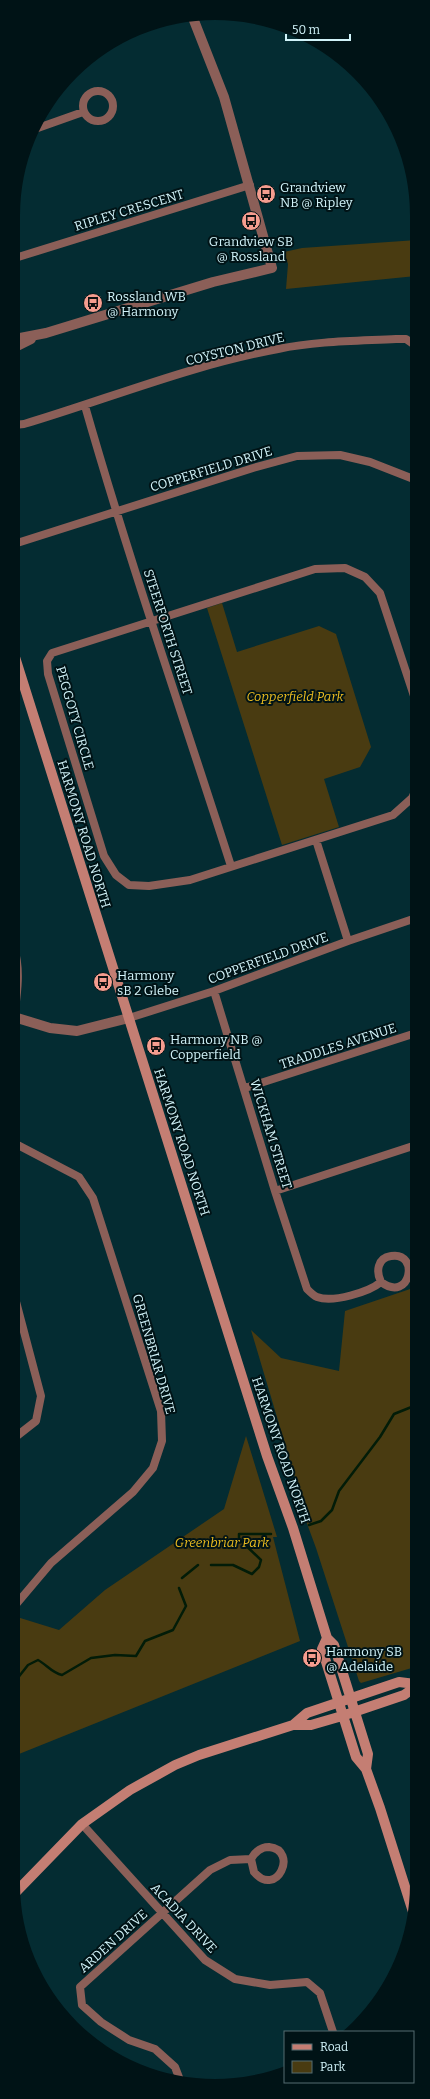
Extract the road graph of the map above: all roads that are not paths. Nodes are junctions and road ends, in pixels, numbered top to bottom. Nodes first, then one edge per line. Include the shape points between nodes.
1 (194, 21) edge
2 (83, 112) dead end
3 (41, 127) edge
4 (250, 185) junction
5 (20, 256) edge
6 (46, 333) junction
7 (20, 338) edge
8 (410, 342) edge
9 (20, 344) edge
10 (85, 406) junction
11 (20, 424) edge
12 (410, 478) edge
13 (115, 511) junction
14 (20, 542) edge
15 (153, 621) junction
16 (20, 673) edge
17 (410, 684) edge
18 (410, 800) edge
19 (316, 840) junction
20 (231, 866) junction
21 (410, 920) edge
22 (348, 941) junction
23 (214, 991) junction
24 (129, 1018) junction
25 (20, 1019) edge
26 (410, 1035) edge
27 (245, 1088) junction
28 (20, 1146) edge
29 (410, 1147) edge
30 (275, 1191) junction
31 (382, 1282) dead end
32 (20, 1317) edge
33 (20, 1434) edge
34 (20, 1600) edge
35 (327, 1638) junction
36 (410, 1683) edge
37 (410, 1691) edge
38 (351, 1698) junction
39 (338, 1702) junction
40 (355, 1711) junction
41 (342, 1716) junction
42 (293, 1725) junction
43 (366, 1769) junction
44 (82, 1824) junction
45 (251, 1858) junction
46 (20, 1888) edge
47 (409, 1901) edge
48 (163, 1913) junction
49 (333, 2031) edge
50 (179, 2075) edge

1 - 4 street via 224,97
2 - 3 street
4 - 5 street, RIPLEY CRESCENT
4 - 6 street via 272,268 213,282
6 - 7 street
6 - 9 street
8 - 10 street, COYSTON DRIVE via 396,339 278,348 215,363
10 - 11 street, COYSTON DRIVE
10 - 13 street, STEERFORTH STREET
12 - 13 street, COPPERFIELD DRIVE via 370,462 340,454 297,456
13 - 14 street, COPPERFIELD DRIVE
13 - 15 street, STEERFORTH STREET
15 - 17 street, PEGGOTY CIRCLE via 315,569 345,568 365,577 380,593
15 - 20 street, STEERFORTH STREET
15 - 20 street, PEGGOTY CIRCLE via 52,653 47,661 48,674 104,856 116,875 129,885 149,886 190,880
16 - 24 main road, HARMONY ROAD NORTH
18 - 19 street, PEGGOTY CIRCLE via 393,815
19 - 20 street, PEGGOTY CIRCLE
19 - 22 street
21 - 22 street, COPPERFIELD DRIVE
22 - 23 street, COPPERFIELD DRIVE
23 - 24 street, COPPERFIELD DRIVE
23 - 27 street, WICKHAM STREET
24 - 25 street via 77,1031 50,1028
24 - 35 main road, HARMONY ROAD NORTH
26 - 27 street, TRADDLES AVENUE
27 - 30 street, WICKHAM STREET
28 - 34 street, GREENBRIAR DRIVE via 79,1177 93,1198 161,1411 162,1440 153,1468 133,1492 51,1563
29 - 30 street
30 - 31 street, WICKHAM STREET via 307,1289 317,1297 335,1298 373,1289
32 - 33 street via 41,1396 36,1421
35 - 38 main road, HARMONY ROAD NORTH via 334,1645
35 - 39 main road, HARMONY ROAD NORTH via 322,1649
36 - 38 main road via 399,1682
37 - 40 main road
38 - 39 main road
38 - 40 main road, HARMONY ROAD NORTH
39 - 41 main road, HARMONY ROAD NORTH
39 - 42 main road via 307,1713
40 - 41 main road
40 - 43 main road, HARMONY ROAD NORTH via 368,1754
41 - 42 main road via 311,1725
41 - 43 main road, HARMONY ROAD NORTH via 356,1758
42 - 44 main road via 175,1765 130,1790
43 - 47 main road, HARMONY ROAD NORTH
44 - 46 main road
44 - 48 street, ACADIA DRIVE
45 - 45 street via 260,1849 271,1847 283,1857 283,1868 277,1877 262,1879 254,1872
45 - 48 street via 230,1860 210,1870
48 - 49 street, ACADIA DRIVE via 205,1960 235,1979 270,1985 307,1982 320,1993
48 - 50 street, ARDEN DRIVE via 80,1987 82,2005 101,2022 129,2040 156,2049 176,2067

